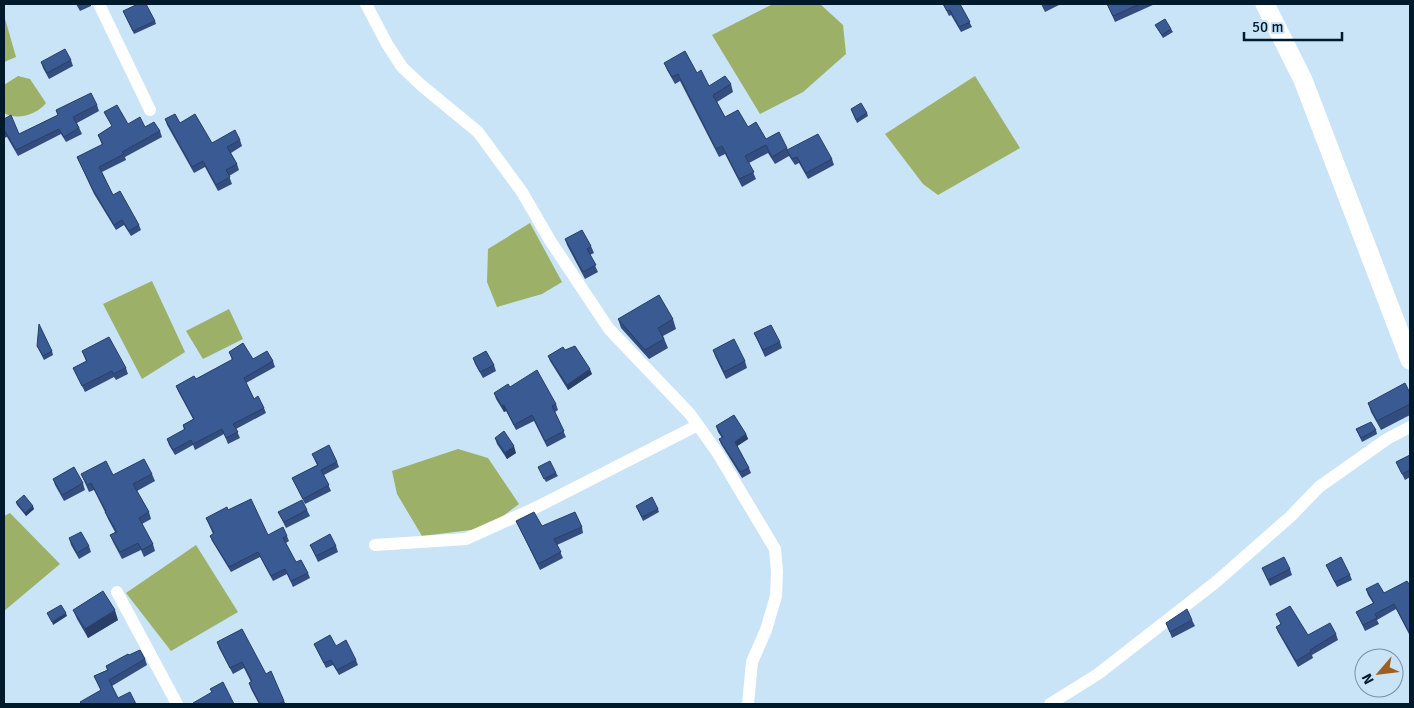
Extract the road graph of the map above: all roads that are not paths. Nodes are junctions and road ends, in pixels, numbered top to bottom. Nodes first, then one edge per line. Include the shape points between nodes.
1 (99, 4) edge
2 (366, 4) edge
3 (1265, 4) edge
4 (150, 110) dead end
5 (1410, 360) edge
6 (698, 424) junction
7 (1410, 427) edge
8 (375, 546) dead end
9 (117, 592) dead end
10 (177, 704) edge
11 (748, 704) edge
12 (1050, 704) edge

1 - 4 street
2 - 6 street via 402,67 478,132 522,192 550,242 609,329
3 - 5 main road via 1303,80
6 - 8 street via 533,509 466,539
6 - 11 street via 775,549 776,596 752,662
7 - 12 street via 1319,486 1290,517 1216,582 1098,674
9 - 10 street

